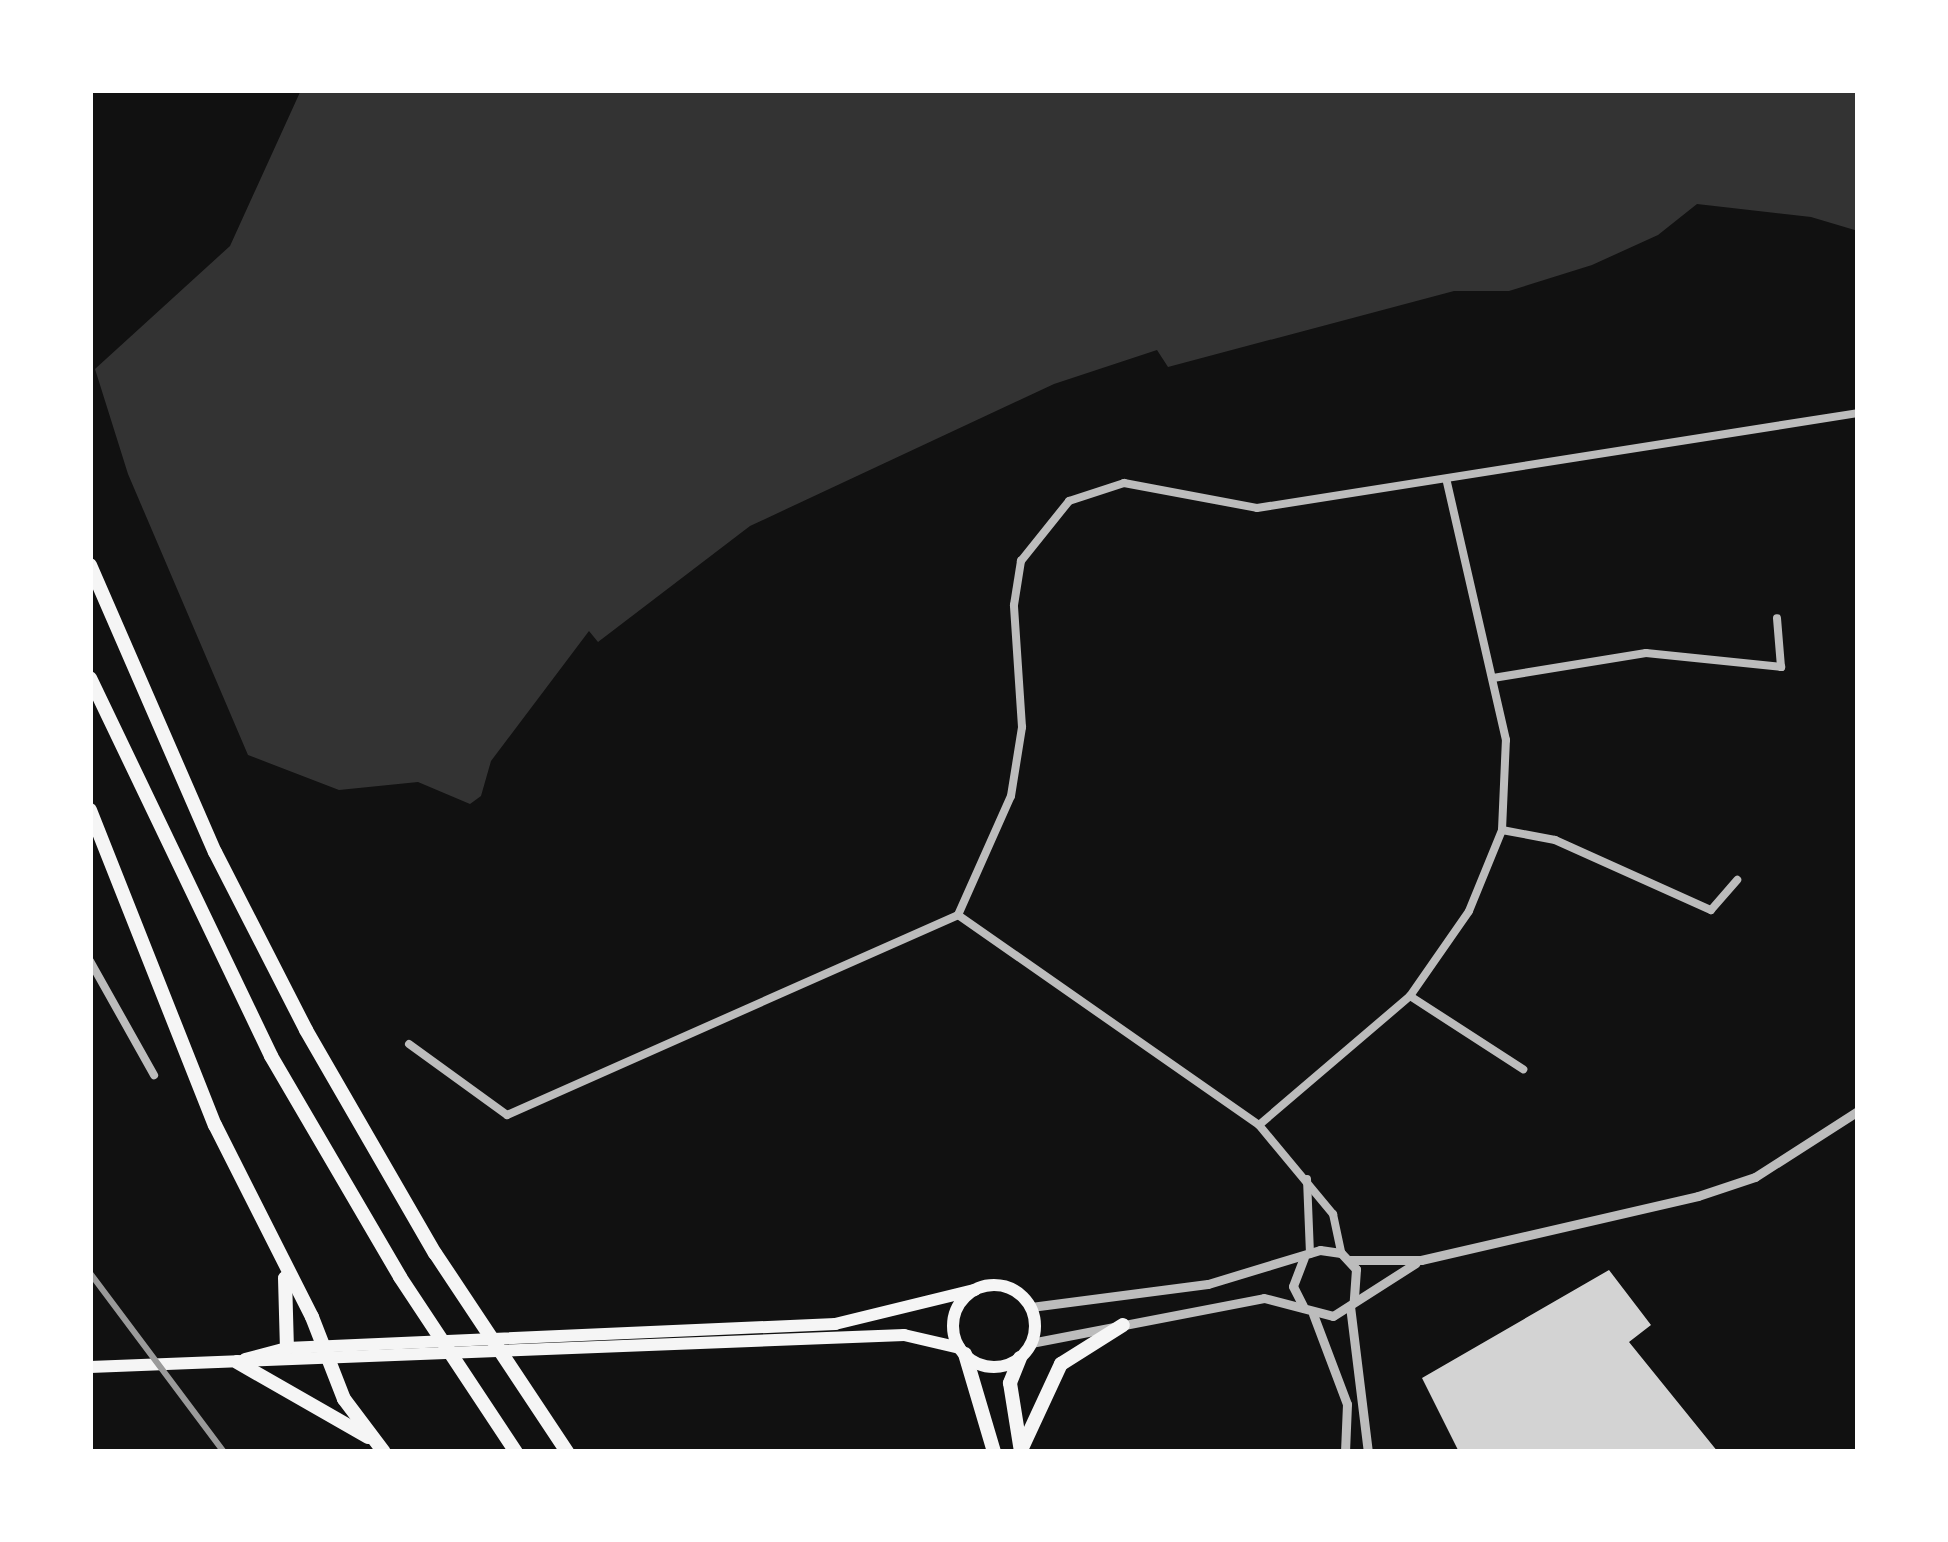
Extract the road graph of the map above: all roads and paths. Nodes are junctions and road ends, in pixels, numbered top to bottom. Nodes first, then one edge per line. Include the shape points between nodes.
1 (1858, 413) edge
2 (1447, 482) junction
3 (90, 565) edge
4 (1777, 618) dead end
5 (90, 678) edge
6 (1493, 678) junction
7 (90, 810) edge
8 (1502, 830) junction
9 (1737, 880) dead end
10 (958, 915) junction
11 (90, 961) edge
12 (1409, 996) junction
13 (410, 1044) dead end
14 (1523, 1069) dead end
15 (154, 1076) dead end
16 (1858, 1111) edge
17 (1259, 1125) junction
18 (1307, 1178) junction
19 (1307, 1256) junction
20 (1346, 1257) junction
21 (1421, 1260) junction
22 (284, 1273) junction
23 (975, 1290) junction
24 (1352, 1303) junction
25 (1031, 1307) junction
26 (1311, 1313) junction
27 (1123, 1325) junction
28 (1031, 1343) junction
29 (287, 1348) junction
30 (962, 1352) junction
31 (328, 1355) junction
32 (1020, 1358) junction
33 (237, 1362) junction
34 (90, 1367) edge
35 (378, 1446) edge
36 (1021, 1451) edge
37 (516, 1452) edge
38 (568, 1452) edge
39 (994, 1452) edge
40 (1345, 1452) edge
41 (1368, 1452) edge

1 - 2 street
2 - 6 street
2 - 10 street via 1233,506 1124,483 1069,501 1021,561 1014,605 1022,727 1011,796
3 - 38 highway via 215,852 306,1030 435,1253
4 - 6 street via 1780,667 1646,653
5 - 37 highway via 271,1056 400,1277
6 - 8 street via 1506,740
7 - 22 highway via 215,1125
8 - 9 street via 1555,840 1711,910
8 - 12 street via 1469,911
10 - 13 street via 507,1115
10 - 17 street
11 - 15 street
12 - 14 street
12 - 17 street
16 - 21 street via 1755,1177
17 - 18 street
18 - 19 street
18 - 20 street via 1333,1214
19 - 20 street
19 - 25 street via 1208,1284
19 - 26 street via 1293,1286
20 - 21 street
20 - 24 street via 1359,1280
21 - 24 street
22 - 29 highway
22 - 31 highway
23 - 25 highway via 1006,1287
23 - 30 highway via 956,1313
23 - 31 highway via 835,1324 364,1344
24 - 26 street
24 - 41 street
25 - 28 highway
26 - 27 street via 1264,1298
26 - 40 street via 1347,1404
27 - 28 street
27 - 36 highway via 1061,1364
28 - 32 highway
29 - 31 highway
29 - 33 highway
30 - 31 highway via 904,1334
30 - 32 highway via 992,1367
30 - 39 highway
31 - 33 highway
31 - 35 highway via 344,1399
32 - 36 highway via 1010,1383
33 - 34 highway
33 - 35 highway

